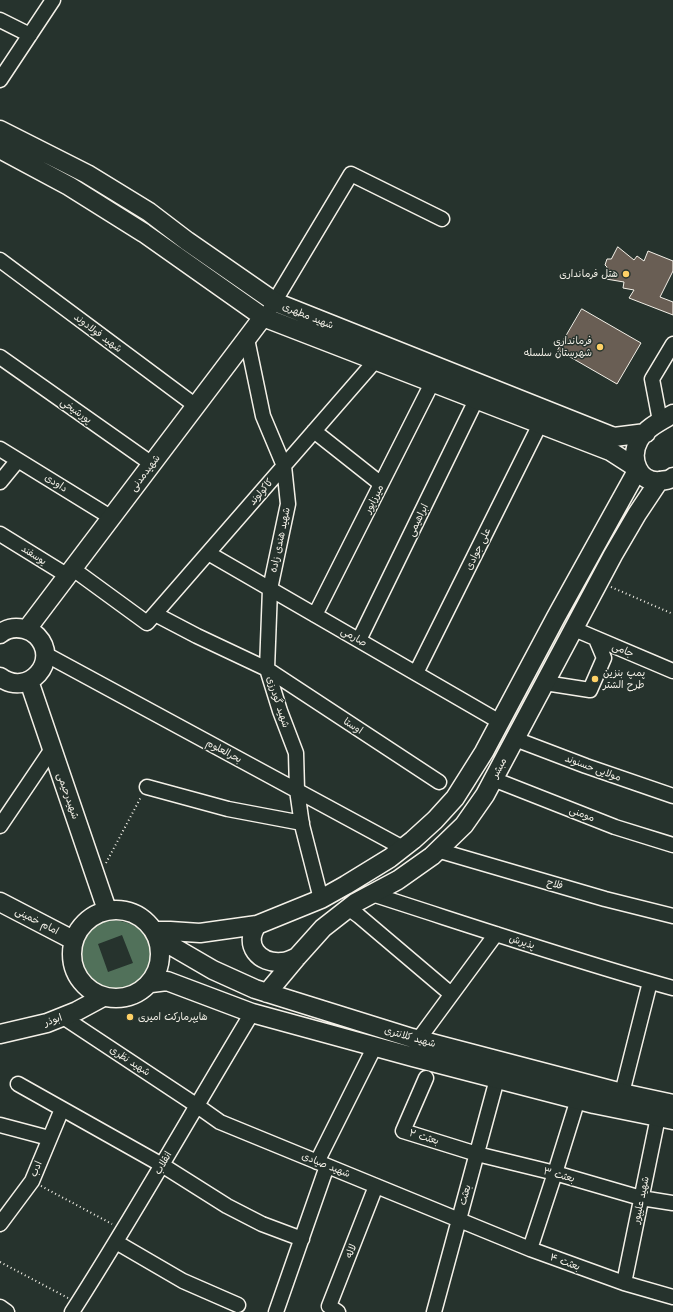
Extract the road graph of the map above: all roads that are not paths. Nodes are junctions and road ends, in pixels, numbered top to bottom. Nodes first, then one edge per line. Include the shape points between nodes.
1 (53, 0) edge
2 (0, 20) edge
3 (30, 34) junction
4 (0, 80) edge
5 (0, 130) edge
6 (0, 149) edge
7 (442, 219) dead end
8 (0, 260) edge
9 (274, 302) junction
10 (263, 317) junction
11 (247, 339) junction
12 (673, 344) edge
13 (0, 357) edge
14 (376, 360) junction
15 (432, 383) junction
16 (476, 400) junction
17 (196, 406) junction
18 (673, 406) edge
19 (667, 418) edge
20 (540, 424) junction
21 (314, 431) junction
22 (646, 433) junction
23 (0, 449) edge
24 (18, 460) junction
25 (152, 464) junction
26 (284, 466) junction
27 (638, 469) junction
28 (666, 479) edge
29 (0, 482) edge
30 (381, 484) junction
31 (112, 518) junction
32 (0, 534) edge
33 (208, 553) junction
34 (70, 572) junction
35 (270, 589) junction
36 (315, 615) junction
37 (151, 619) junction
38 (574, 629) junction
39 (27, 630) junction
40 (1, 632) edge
41 (596, 639) junction
42 (359, 640) junction
43 (45, 654) junction
44 (267, 669) junction
45 (673, 671) edge
46 (416, 673) junction
47 (0, 678) edge
48 (29, 681) junction
49 (545, 682) junction
50 (500, 722) junction
51 (515, 739) junction
52 (52, 749) junction
53 (493, 779) junction
54 (439, 782) dead end
55 (146, 787) road end
56 (297, 790) junction
57 (673, 796) edge
58 (302, 823) junction
59 (0, 826) edge
60 (673, 845) edge
61 (403, 848) junction
62 (437, 850) junction
63 (372, 894) junction
64 (321, 899) junction
65 (0, 902) edge
66 (348, 908) junction
67 (107, 910) junction
68 (673, 916) edge
69 (257, 925) junction
70 (496, 934) junction
71 (156, 935) junction
72 (73, 940) junction
73 (297, 957) junction
74 (650, 982) junction
75 (151, 983) junction
76 (673, 988) edge
77 (267, 993) junction
78 (451, 994) junction
79 (103, 997) junction
80 (252, 1013) junction
81 (63, 1017) junction
82 (3, 1031) edge
83 (418, 1040) junction
84 (375, 1046) junction
85 (426, 1078) dead end
86 (497, 1078) junction
87 (18, 1084) dead end
88 (622, 1093) junction
89 (578, 1099) junction
90 (673, 1104) edge
91 (196, 1105) junction
92 (62, 1109) junction
93 (666, 1119) edge
94 (0, 1125) edge
95 (50, 1138) junction
96 (476, 1154) junction
97 (322, 1164) junction
98 (162, 1165) junction
99 (555, 1173) junction
100 (376, 1186) junction
101 (641, 1198) junction
102 (673, 1203) edge
103 (459, 1220) junction
104 (0, 1224) edge
105 (120, 1236) junction
106 (302, 1239) junction
107 (530, 1249) junction
108 (624, 1283) junction
109 (673, 1297) edge
110 (238, 1305) dead end
111 (0, 1307) edge
112 (75, 1310) edge
113 (7, 1312) edge
114 (276, 1312) edge
115 (338, 1312) edge
116 (434, 1312) edge

1 - 3 street
2 - 3 street
3 - 4 street
5 - 9 main road, شهید مطهری via 87,174 149,212
6 - 10 main road, شهید مطهری via 70,186 144,232
7 - 9 street via 351,174
8 - 17 street, شهید فولادوند
9 - 10 street
9 - 22 main road, شهید مطهری via 614,438
10 - 11 main road, شهیدمدنی
10 - 14 main road, شهید مطهری
11 - 17 main road, شهیدمدنی
11 - 26 street, شهید هندی زاده via 262,416
12 - 19 street via 652,378
13 - 25 street, پورشیخی
14 - 15 main road, شهید مطهری
14 - 21 street, کاکولوند
15 - 16 main road, شهید مطهری
15 - 30 street, میرزاپور
16 - 20 main road, شهید مطهری
16 - 42 street, ابراهیمی
17 - 25 main road, شهیدمدنی
18 - 19 main road
19 - 22 main road via 654,424
20 - 27 main road, شهید مطهری via 610,451
20 - 46 street, علی جوادی
21 - 26 street, کاکولوند
21 - 30 street
22 - 27 main road via 640,438 634,450
23 - 24 street, داودی
24 - 29 street
24 - 31 street, داودی
25 - 31 main road, شهیدمدنی
26 - 33 street, کاکولوند
26 - 35 street, شهید هندی زاده via 288,504
27 - 28 main road, شهید مطهری via 647,479
27 - 50 main road
28 - 38 main road, مبشر via 637,514
30 - 36 street, میرزاپور
31 - 34 main road, شهیدمدنی
32 - 34 street, یوسفند
33 - 35 street, صارمی
33 - 37 street, کاکولوند
34 - 37 street, یوسفند
34 - 39 main road, شهیدمدنی
35 - 36 street, صارمی
35 - 44 street, شهید گودرزی
36 - 42 street, صارمی
37 - 44 street, اوستا via 197,636
38 - 41 street, جامی
38 - 49 main road, مبشر
39 - 40 main road via 14,628
39 - 43 main road via 40,639
41 - 45 street, جامی
41 - 49 street via 604,658 590,690
42 - 46 street, صارمی
43 - 48 main road via 41,670
43 - 56 street, بحرالعلوم
44 - 54 street, اوستا
44 - 56 street, شهید گودرزی via 296,753
46 - 50 street, صارمی
47 - 48 main road via 21,684
48 - 52 main road, شهیدرحیمی
49 - 51 main road, مبشر
50 - 61 main road via 455,798
51 - 53 main road, مبشر
51 - 57 street, مولایی حسنوند
52 - 59 street
52 - 67 main road, شهیدرحیمی
53 - 60 street, مومنی via 609,824
53 - 62 main road, مبشر via 464,824
55 - 58 street via 228,809
56 - 58 street, شهید گودرزی
56 - 61 street, بحرالعلوم
58 - 64 street, شهید گودرزی
61 - 64 main road
62 - 63 main road, مبشر via 398,880
62 - 68 street, فلاح
63 - 66 main road, مبشر
63 - 70 street, پذیرش
64 - 69 main road
65 - 72 main road, امام خمینی
66 - 73 main road, مبشر via 323,928
66 - 78 street
67 - 71 main road via 134,913 146,921
67 - 72 main road via 93,916 81,926
69 - 71 main road via 200,933 170,931
69 - 73 main road via 251,940 255,952 262,958 283,962
70 - 74 street, پذیرش
70 - 78 street
71 - 75 main road via 160,961
71 - 77 main road, شهید کلانتری via 213,970
72 - 79 main road via 71,954 76,974 90,991
73 - 77 main road, مبشر
74 - 76 street, پذیرش
74 - 88 street
75 - 79 main road via 129,997
75 - 80 main road, شهید کلانتری via 167,981
77 - 83 main road, شهید کلانتری
78 - 83 street
79 - 81 main road, ابوذر
80 - 84 main road, شهید کلانتری
80 - 91 street, انقلاب
81 - 82 main road, ابوذر via 47,1023
81 - 91 street, شهید نظری
83 - 88 main road, شهید کلانتری
84 - 86 main road, شهید کلانتری
84 - 97 street
85 - 96 street, بعثت ۲ via 403,1131
86 - 89 main road, شهید کلانتری
86 - 96 street, بعثت
87 - 92 street
88 - 90 main road, شهید کلانتری
89 - 93 main road, شهید کلانتری
89 - 99 street
91 - 97 street, شهید صیادی via 220,1122
91 - 98 street, انقلاب
92 - 95 street, ادب
92 - 98 street
93 - 101 street, شهید علیپور
94 - 95 street
95 - 104 street, ادب via 32,1181
96 - 99 street, بعثت ۳
96 - 103 street, بعثت
97 - 100 street, شهید صیادی
97 - 106 street
98 - 105 street, انقلاب
98 - 106 street via 227,1206 262,1224
99 - 101 street, بعثت ۳
99 - 107 street
100 - 103 street, شهید صیادی
100 - 115 street, لاله via 329,1306
101 - 102 street, بعثت ۳
101 - 108 street, شهید علیپور
103 - 107 street, بعثت ۴
103 - 116 street, بعثت
105 - 110 street via 183,1281
105 - 112 street, انقلاب
106 - 114 street
107 - 108 street, بعثت ۴
108 - 109 street, بعثت ۴
111 - 113 street

